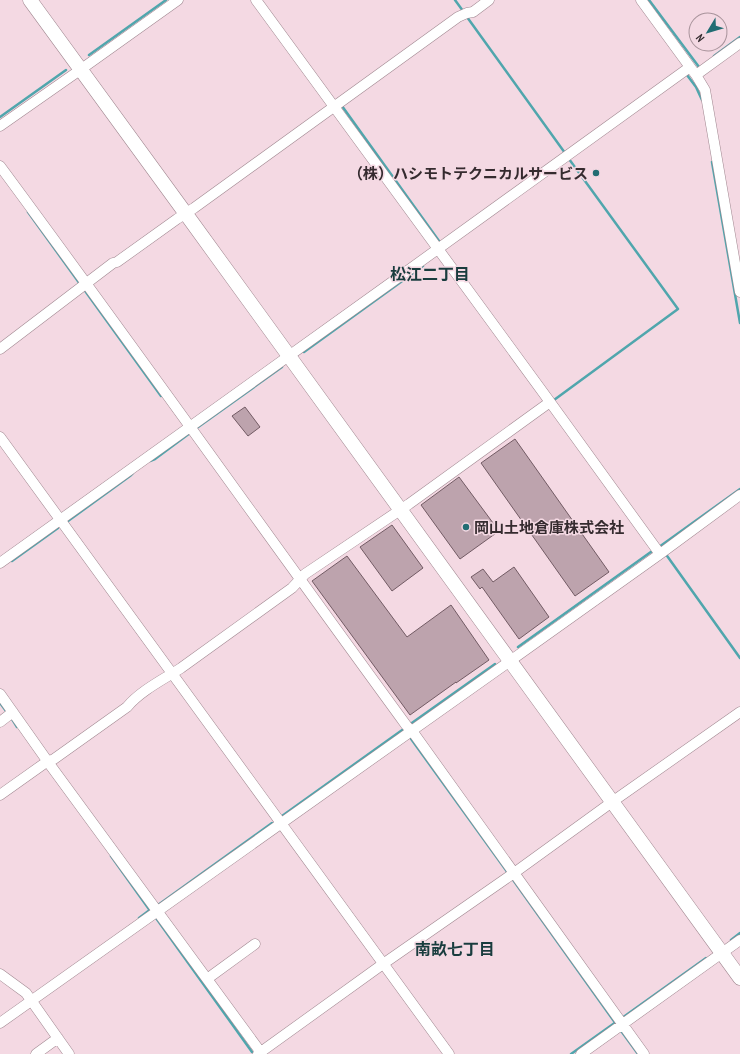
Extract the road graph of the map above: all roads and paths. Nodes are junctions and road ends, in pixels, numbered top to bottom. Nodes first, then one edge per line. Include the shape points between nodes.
1 (30, 0) edge
2 (178, 0) edge
3 (256, 0) edge
4 (489, 0) edge
5 (640, 0) edge
6 (740, 43) edge
7 (690, 67) junction
8 (80, 70) junction
9 (696, 75) junction
10 (334, 107) junction
11 (0, 126) edge
12 (0, 166) edge
13 (186, 214) junction
14 (441, 250) junction
15 (83, 285) junction
16 (740, 292) edge
17 (0, 349) edge
18 (288, 355) junction
19 (550, 402) junction
20 (189, 430) junction
21 (0, 437) edge
22 (740, 495) edge
23 (400, 510) junction
24 (60, 520) junction
25 (660, 551) junction
26 (0, 563) edge
27 (298, 582) junction
28 (510, 661) junction
29 (172, 674) junction
30 (0, 694) edge
31 (13, 712) junction
32 (740, 712) edge
33 (0, 722) edge
34 (408, 730) junction
35 (48, 762) junction
36 (0, 795) edge
37 (612, 802) junction
38 (282, 824) junction
39 (511, 875) junction
40 (158, 911) junction
41 (740, 940) edge
42 (255, 944) dead end
43 (722, 953) junction
44 (383, 964) junction
45 (0, 974) edge
46 (740, 978) edge
47 (207, 979) junction
48 (31, 1001) junction
49 (0, 1023) edge
50 (620, 1023) junction
51 (58, 1038) junction
52 (260, 1053) edge
53 (36, 1054) edge
54 (69, 1054) edge
55 (449, 1054) edge
56 (581, 1054) edge
57 (644, 1054) edge

1 - 8 street
2 - 8 street
3 - 10 street
4 - 10 street via 473,12 465,14
5 - 7 street
6 - 9 street
7 - 9 street
7 - 14 street
8 - 11 street
8 - 13 street
9 - 16 street via 705,90
10 - 13 street
10 - 14 street
12 - 15 street
13 - 15 street
13 - 18 street
14 - 18 street
14 - 19 street
15 - 17 street
15 - 20 street
18 - 20 street
18 - 23 street
19 - 23 street
19 - 25 street
20 - 24 street
20 - 27 street
21 - 24 street
22 - 25 street
23 - 27 street via 305,574
23 - 28 street
24 - 26 street
24 - 29 street
25 - 28 street
27 - 29 street
27 - 34 street
28 - 34 street
28 - 37 street
29 - 35 street
29 - 38 street
30 - 31 street
31 - 33 street
31 - 35 street
32 - 37 street
34 - 38 street
34 - 39 street via 415,735
35 - 36 street
35 - 40 street
37 - 39 street
37 - 43 street
38 - 40 street
38 - 44 street
39 - 44 street
39 - 50 street
40 - 47 street
40 - 48 street
41 - 43 street
42 - 47 street
43 - 46 street
43 - 50 street
44 - 52 street
44 - 55 street
45 - 48 street via 26,993
47 - 52 street
48 - 49 street
48 - 51 street
50 - 56 street
50 - 57 street
51 - 53 street
51 - 54 street

